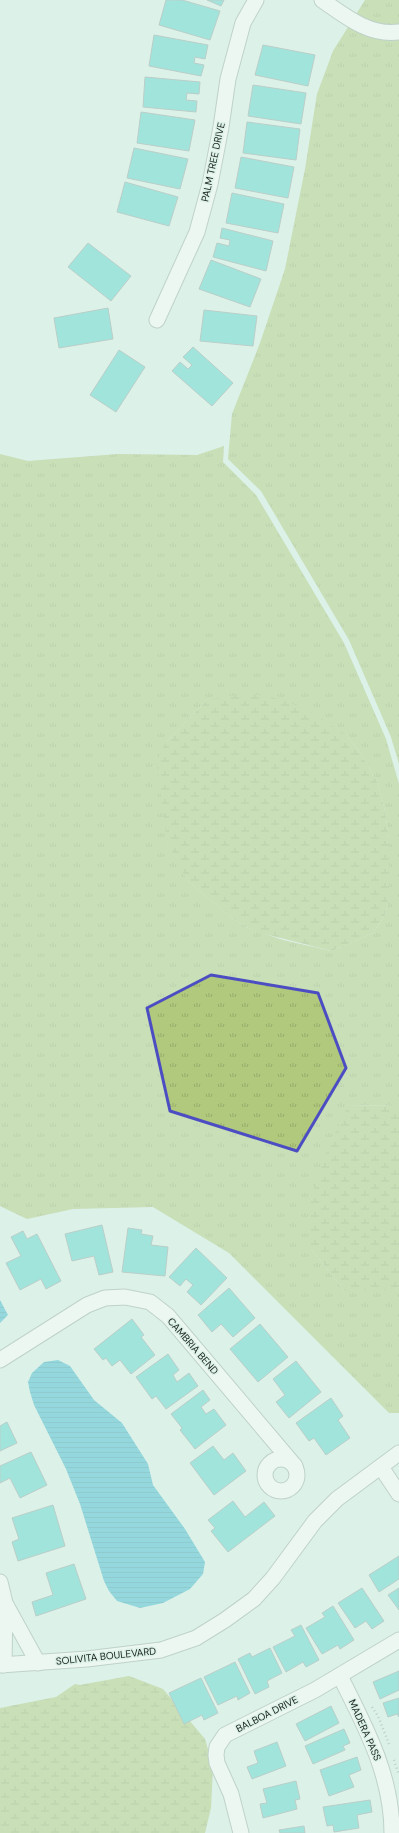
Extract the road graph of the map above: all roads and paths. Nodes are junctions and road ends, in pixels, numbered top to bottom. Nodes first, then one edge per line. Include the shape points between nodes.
1 (256, 0) edge
2 (322, 0) edge
3 (399, 32) edge
4 (157, 320) dead end
5 (0, 1360) edge
6 (399, 1453) edge
7 (295, 1466) dead end
8 (381, 1467) junction
9 (399, 1494) edge
10 (0, 1582) edge
11 (5, 1602) junction
12 (399, 1640) edge
13 (38, 1662) junction
14 (2, 1665) edge
15 (340, 1676) junction
16 (241, 1833) edge
17 (392, 1833) edge

1 - 4 street, PALM TREE DRIVE via 244,23 228,79 222,127 197,232
2 - 3 street via 360,26 377,31
5 - 7 street, CAMBRIA BEND via 87,1305 105,1298 150,1302 168,1316
6 - 8 street, SOLIVITA BOULEVARD
8 - 9 street
8 - 13 street, SOLIVITA BOULEVARD via 337,1499 314,1521 273,1578 254,1599 196,1638 161,1650
10 - 11 street
11 - 13 street
11 - 14 street
12 - 15 street, BALBOA DRIVE
13 - 14 street, SOLIVITA BOULEVARD
15 - 16 street, BALBOA DRIVE via 226,1735 220,1741 217,1748 217,1763 230,1794
15 - 17 street, MADERA PASS via 379,1757 390,1802

